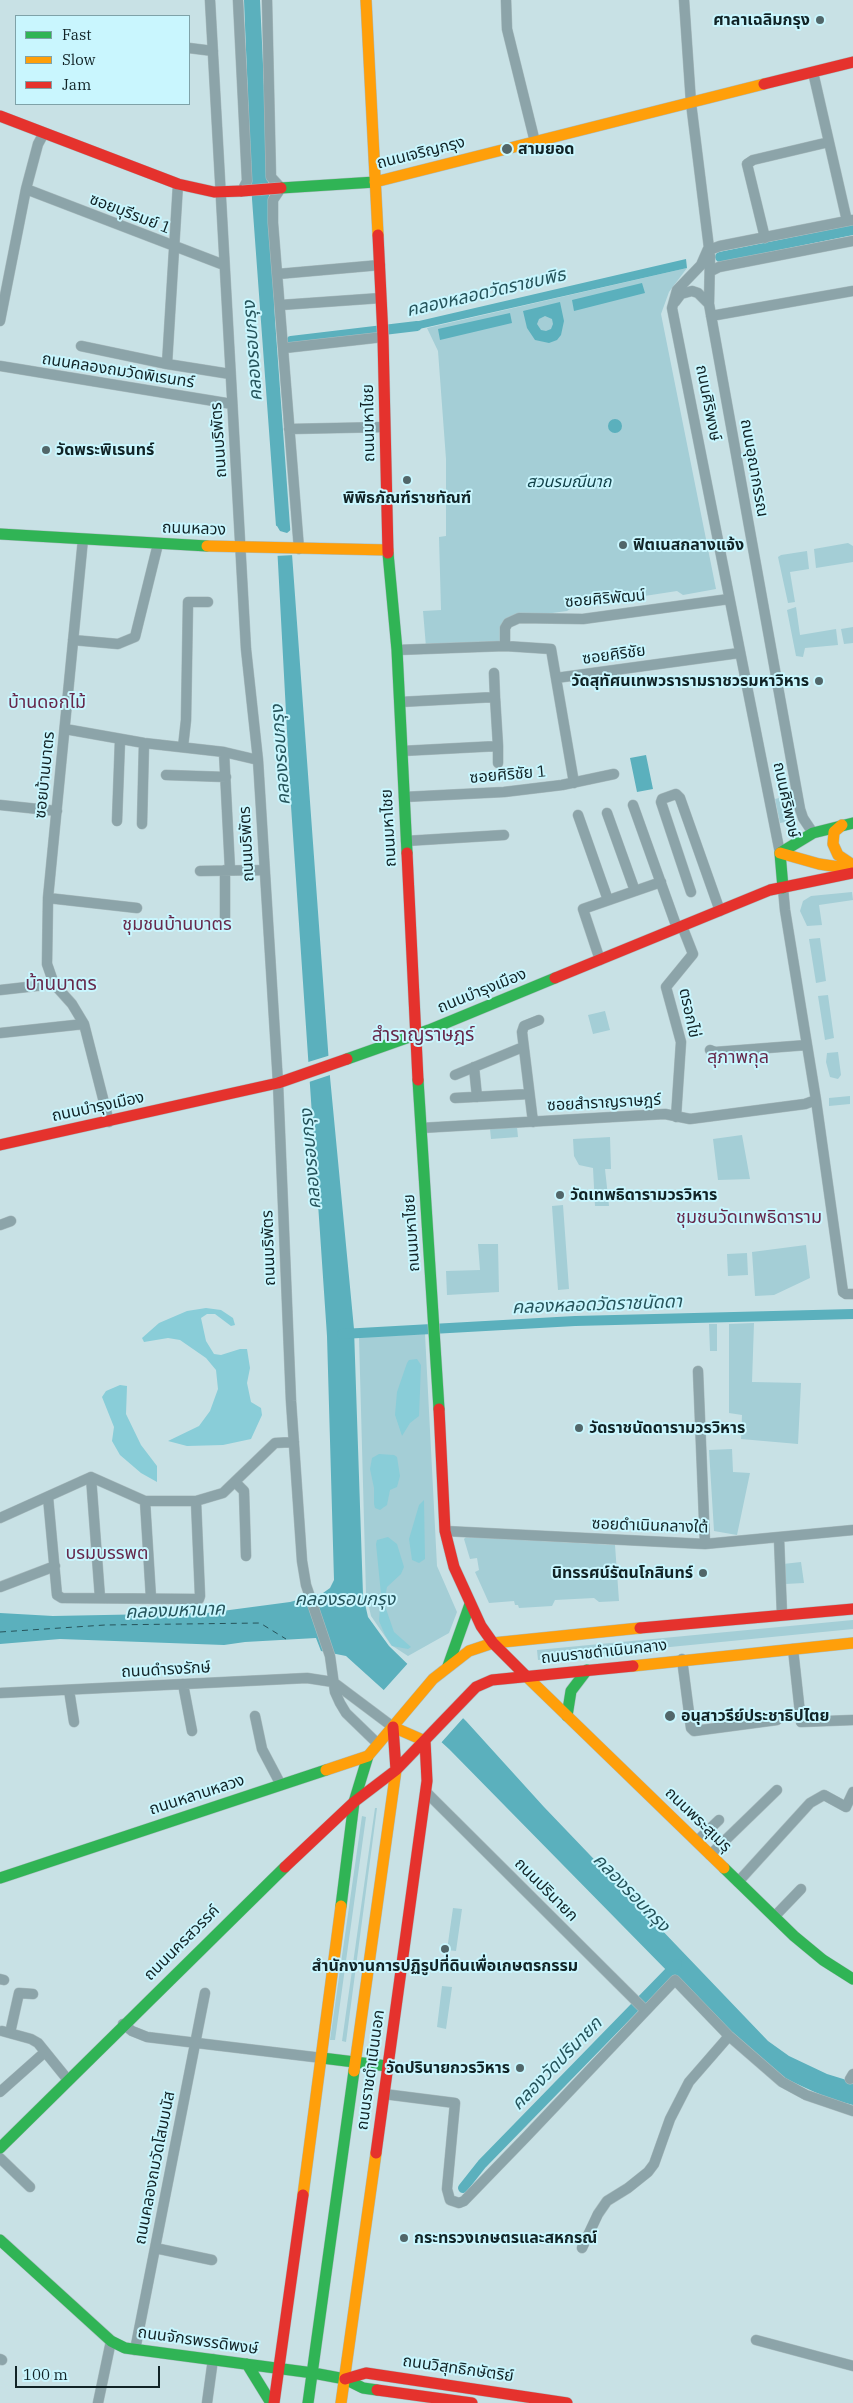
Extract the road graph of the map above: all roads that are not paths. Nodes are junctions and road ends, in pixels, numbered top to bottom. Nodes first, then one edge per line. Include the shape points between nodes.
1 (210, 0) edge
2 (238, 0) edge
3 (267, 0) edge
4 (366, 0) edge
5 (506, 0) edge
6 (684, 0) edge
7 (190, 48) edge
8 (213, 51) junction
9 (853, 62) edge
10 (813, 72) junction
11 (691, 103) junction
12 (0, 116) edge
13 (44, 133) junction
14 (535, 142) junction
15 (829, 142) junction
16 (375, 182) junction
17 (178, 184) junction
18 (281, 188) junction
19 (26, 189) junction
20 (242, 190) junction
21 (221, 192) junction
22 (850, 221) edge
23 (766, 238) junction
24 (853, 242) edge
25 (173, 246) junction
26 (709, 248) junction
27 (224, 265) junction
28 (380, 265) junction
29 (711, 271) junction
30 (278, 274) junction
31 (4, 286) edge
32 (853, 290) edge
33 (381, 298) junction
34 (280, 304) junction
35 (709, 304) junction
36 (672, 308) junction
37 (711, 316) junction
38 (0, 321) edge
39 (383, 331) junction
40 (81, 346) dead end
41 (285, 348) junction
42 (167, 364) junction
43 (0, 366) edge
44 (230, 374) junction
45 (232, 404) junction
46 (385, 427) junction
47 (289, 429) junction
48 (0, 534) edge
49 (83, 539) junction
50 (158, 544) junction
51 (241, 547) junction
52 (299, 549) junction
53 (388, 550) junction
54 (729, 599) junction
55 (208, 602) dead end
56 (73, 640) junction
57 (505, 646) junction
58 (397, 650) junction
59 (740, 653) junction
60 (494, 673) dead end
61 (556, 678) junction
62 (495, 697) junction
63 (400, 702) junction
64 (65, 729) junction
65 (120, 740) junction
66 (144, 743) junction
67 (498, 746) junction
68 (183, 747) junction
69 (402, 751) junction
70 (224, 752) junction
71 (258, 760) junction
72 (498, 762) dead end
73 (614, 774) dead end
74 (166, 775) dead end
75 (226, 777) junction
76 (574, 783) junction
77 (404, 797) junction
78 (0, 805) edge
79 (633, 805) dead end
80 (57, 811) junction
81 (607, 813) dead end
82 (578, 816) dead end
83 (117, 821) dead end
84 (142, 824) dead end
85 (848, 824) edge
86 (813, 833) junction
87 (504, 836) dead end
88 (406, 841) junction
89 (780, 853) junction
90 (853, 864) edge
91 (227, 870) junction
92 (264, 870) junction
93 (200, 871) dead end
94 (853, 871) edge
95 (661, 882) junction
96 (783, 888) junction
97 (635, 891) junction
98 (691, 892) dead end
99 (48, 898) junction
100 (608, 900) junction
101 (137, 908) dead end
102 (720, 911) junction
103 (225, 917) dead end
104 (680, 927) junction
105 (600, 960) junction
106 (54, 984) junction
107 (0, 990) edge
108 (539, 1020) dead end
109 (84, 1024) junction
110 (0, 1032) edge
111 (416, 1035) junction
112 (807, 1045) junction
113 (524, 1047) junction
114 (710, 1050) dead end
115 (474, 1067) junction
116 (454, 1075) dead end
117 (278, 1082) junction
118 (529, 1094) junction
119 (477, 1097) junction
120 (455, 1098) dead end
121 (816, 1100) junction
122 (676, 1116) junction
123 (108, 1122) junction
124 (533, 1122) junction
125 (421, 1128) junction
126 (0, 1146) edge
127 (11, 1221) dead end
128 (0, 1225) edge
129 (853, 1294) edge
130 (698, 1371) dead end
131 (294, 1442) junction
132 (91, 1477) junction
133 (235, 1482) junction
134 (48, 1496) junction
135 (145, 1501) junction
136 (196, 1501) junction
137 (0, 1518) edge
138 (852, 1528) edge
139 (446, 1531) junction
140 (779, 1538) junction
141 (704, 1544) junction
142 (246, 1556) dead end
143 (55, 1566) junction
144 (0, 1587) edge
145 (100, 1598) junction
146 (151, 1598) junction
147 (470, 1604) junction
148 (853, 1609) edge
149 (782, 1615) junction
150 (853, 1643) edge
151 (493, 1644) junction
152 (793, 1648) junction
153 (682, 1659) junction
154 (448, 1666) junction
155 (587, 1670) junction
156 (526, 1676) junction
157 (333, 1682) junction
158 (183, 1684) junction
159 (69, 1690) junction
160 (0, 1693) edge
161 (255, 1716) dead end
162 (567, 1716) junction
163 (777, 1720) dead end
164 (853, 1720) edge
165 (74, 1722) dead end
166 (393, 1726) junction
167 (192, 1732) dead end
168 (427, 1739) junction
169 (377, 1743) junction
170 (368, 1756) junction
171 (396, 1770) junction
172 (281, 1785) junction
173 (777, 1790) dead end
174 (426, 1792) junction
175 (853, 1792) edge
176 (354, 1802) junction
177 (719, 1820) dead end
178 (325, 1829) junction
179 (349, 1839) junction
180 (697, 1842) junction
181 (710, 1855) junction
182 (0, 1878) edge
183 (738, 1882) junction
184 (801, 1889) dead end
185 (774, 1917) junction
186 (853, 1980) edge
187 (205, 1993) dead end
188 (33, 1994) dead end
189 (640, 2005) junction
190 (123, 2024) junction
191 (729, 2036) junction
192 (196, 2043) junction
193 (44, 2052) junction
194 (322, 2058) junction
195 (354, 2062) junction
196 (387, 2066) junction
197 (68, 2080) junction
198 (0, 2092) edge
199 (384, 2094) junction
200 (853, 2111) edge
201 (0, 2148) edge
202 (0, 2158) edge
203 (30, 2187) dead end
204 (0, 2240) edge
205 (155, 2248) junction
206 (582, 2248) dead end
207 (212, 2260) dead end
208 (756, 2340) dead end
209 (111, 2341) junction
210 (135, 2350) junction
211 (213, 2359) junction
212 (247, 2364) junction
213 (853, 2366) edge
214 (279, 2368) junction
215 (313, 2373) junction
216 (345, 2379) junction
217 (98, 2403) edge
218 (207, 2403) edge
219 (272, 2403) edge
220 (308, 2403) edge
221 (341, 2403) edge
222 (466, 2403) edge
223 (567, 2403) edge

1 - 8 street, ถนนบริพัตร
2 - 20 street via 247,181
3 - 18 street via 271,177
4 - 16 main road, ถนนมหาไชย
5 - 14 street via 507,29
6 - 11 street, ถนนอุณากรรณ
7 - 8 street
8 - 21 street, ถนนบริพัตร
9 - 10 main road, ถนนเจริญกรุง
10 - 11 main road, ถนนเจริญกรุง
10 - 15 street
11 - 14 main road, ถนนเจริญกรุง
11 - 26 street, ถนนอุณากรรณ
12 - 13 main road, ถนนเจริญกรุง
13 - 17 main road, ถนนเจริญกรุง
13 - 19 street
14 - 16 main road, ถนนเจริญกรุง
15 - 22 street
15 - 23 street via 749,162 747,167
16 - 18 main road, ถนนเจริญกรุง
16 - 28 main road, ถนนมหาไชย
17 - 21 main road, ถนนเจริญกรุง
17 - 25 street
18 - 20 main road, ถนนเจริญกรุง, bridge
18 - 30 street via 272,200
19 - 25 street, ซอยบุรีรมย์ 1
19 - 31 street
20 - 21 main road, ถนนเจริญกรุง
21 - 27 street, ถนนบริพัตร
22 - 23 street
23 - 26 street
24 - 29 street
25 - 27 street, ซอยบุรีรมย์ 1
25 - 42 street
26 - 29 street, ถนนอุณากรรณ
26 - 36 street via 701,265 677,290
27 - 44 street, ถนนบริพัตร
28 - 30 street
28 - 33 main road, ถนนมหาไชย
29 - 35 street, ถนนอุณากรรณ
30 - 34 street
31 - 38 street
32 - 37 street
33 - 34 street
33 - 39 main road, ถนนมหาไชย
34 - 41 street
35 - 36 street via 692,291 681,294
35 - 37 street, ถนนอุณากรรณ
36 - 54 street, ถนนศิริพงษ์
37 - 86 street, ถนนอุณากรรณ via 801,814
39 - 41 street
39 - 46 main road, ถนนมหาไชย
40 - 42 street
41 - 47 street
42 - 44 street
43 - 45 street, ถนนคลองถมวัดพิเรนทร์
44 - 45 street, ถนนบริพัตร
45 - 51 street, ถนนบริพัตร
46 - 47 street
46 - 53 main road, ถนนมหาไชย
47 - 52 street
48 - 49 main road, ถนนหลวง
49 - 50 main road, ถนนหลวง
49 - 56 street, ซอยบ้านบาตร
50 - 51 main road, ถนนหลวง
50 - 56 street via 135,637 118,644
51 - 52 main road, ถนนหลวง
51 - 71 street, ถนนบริพัตร via 246,649
52 - 53 main road, ถนนหลวง
53 - 58 main road, ถนนมหาไชย
54 - 57 street, ซอยศิริพัฒน์ via 583,619 519,618 505,628
54 - 59 street, ถนนศิริพงษ์
55 - 68 street via 188,602
56 - 64 street, ซอยบ้านบาตร
57 - 58 street
57 - 61 street via 551,649
58 - 63 main road, ถนนมหาไชย
59 - 61 street, ซอยศิริชัย
59 - 89 street, ถนนศิริพงษ์
60 - 62 street
61 - 76 street
62 - 63 street
62 - 67 street
63 - 69 main road, ถนนมหาไชย
64 - 65 street
64 - 80 street, ซอยบ้านบาตร
65 - 66 street
65 - 83 street
66 - 68 street
66 - 84 street
67 - 69 street
67 - 72 street
68 - 70 street
69 - 77 main road, ถนนมหาไชย
70 - 71 street
70 - 75 street
71 - 92 street, ถนนบริพัตร
73 - 76 street, ซอยศิริชัย 1
74 - 75 street
75 - 91 street
76 - 77 street, ซอยศิริชัย 1 via 504,792
77 - 88 main road, ถนนมหาไชย
78 - 80 street
79 - 95 street
80 - 99 street, ซอยบ้านบาตร
81 - 97 street
82 - 100 street
85 - 86 main road
85 - 90 main road via 834,832 833,844 838,855
86 - 89 main road
87 - 88 street
88 - 111 main road, ถนนมหาไชย
89 - 94 main road
89 - 96 main road, ถนนศิริพงษ์
91 - 92 street
91 - 93 street
91 - 103 street
92 - 117 street, ถนนบริพัตร
94 - 96 main road, ถนนบำรุงเมือง
95 - 97 street
95 - 104 street
96 - 102 main road, ถนนบำรุงเมือง via 770,890
96 - 112 street, ถนนศิริพงษ์
97 - 100 street
98 - 102 street via 660,802 676,794
99 - 101 street
99 - 106 street, ซอยบ้านบาตร via 47,964
100 - 105 street via 583,910
102 - 104 main road, ถนนบำรุงเมือง
104 - 105 main road, ถนนบำรุงเมือง
104 - 122 street, ตรอกไข่ via 693,954 666,987 681,1042
105 - 111 main road, ถนนบำรุงเมือง
106 - 107 street
106 - 109 street, ซอยบ้านบาตร
108 - 113 street via 522,1029
109 - 110 street
109 - 123 street, ซอยบ้านบาตร
111 - 117 main road, ถนนบำรุงเมือง
111 - 125 main road, ถนนมหาไชย
112 - 114 street
112 - 121 street, ถนนศิริพงษ์
113 - 115 street
113 - 118 street
115 - 116 street
115 - 119 street
117 - 123 main road, ถนนบำรุงเมือง
117 - 131 street, ถนนบริพัตร
118 - 119 street
118 - 124 street
119 - 120 street
121 - 122 street, ซอยสำราญราษฎร์ via 690,1119
121 - 129 street, ถนนศิริพงษ์ via 843,1292
122 - 124 street, ซอยสำราญราษฎร์
123 - 126 main road, ถนนบำรุงเมือง
124 - 125 street, ซอยสำราญราษฎร์
125 - 139 main road, ถนนมหาไชย
127 - 128 street
130 - 141 street
131 - 133 street via 275,1443
131 - 157 street, ถนนบริพัตร via 302,1561 330,1656
132 - 134 street
132 - 135 street
132 - 145 street
133 - 136 street via 223,1493
133 - 142 street via 244,1491
134 - 137 street
134 - 143 street
135 - 136 street
135 - 146 street
136 - 146 street via 200,1598
138 - 140 street, ซอยดำเนินกลางใต้
139 - 141 street, ซอยดำเนินกลางใต้
139 - 147 main road, ถนนมหาไชย via 454,1566
140 - 141 street, ซอยดำเนินกลางใต้
140 - 149 street
143 - 144 street
143 - 145 street via 59,1597
145 - 146 street
147 - 151 main road, ถนนมหาไชย
147 - 154 main road
148 - 149 main road, ถนนราชดำเนินกลาง
149 - 151 main road, ถนนราชดำเนินกลาง
150 - 152 main road, ถนนราชดำเนินกลาง
151 - 154 main road, ถนนราชดำเนินกลาง via 469,1651
151 - 156 main road, ถนนมหาไชย
152 - 153 main road, ถนนราชดำเนินกลาง
152 - 164 street via 801,1722
153 - 155 main road, ถนนราชดำเนินกลาง
153 - 163 street via 694,1731
154 - 166 main road, ถนนราชดำเนินกลาง
155 - 156 main road, ถนนราชดำเนินกลาง
155 - 162 main road via 572,1691
156 - 162 main road, ถนนพระสุเมรุ
156 - 168 main road, ถนนราชดำเนินกลาง via 484,1682 458,1704
157 - 158 street, ถนนดำรงรักษ์ via 307,1678
157 - 166 street, ถนนดำรงรักษ์
157 - 169 street via 346,1713
158 - 159 street, ถนนดำรงรักษ์
158 - 167 street
159 - 160 street, ถนนดำรงรักษ์
159 - 165 street
161 - 172 street via 262,1749
162 - 180 main road, ถนนพระสุเมรุ
166 - 168 main road
166 - 169 main road
166 - 171 main road, ถนนราชดำเนินนอก
168 - 171 main road, ถนนราชดำเนินกลาง
168 - 174 main road, ถนนราชดำเนินนอก
169 - 170 main road
170 - 172 main road, ถนนหลานหลวง
170 - 176 main road
171 - 176 main road, ถนนนครสวรรค์
171 - 195 main road, ถนนราชดำเนินนอก
172 - 182 main road, ถนนหลานหลวง
173 - 181 street
174 - 189 street, ถนนปรินายก
174 - 196 main road, ถนนราชดำเนินนอก
175 - 183 street via 846,1806 824,1795 810,1803
176 - 178 main road, ถนนนครสวรรค์
176 - 179 main road
177 - 180 street
178 - 179 main road via 344,1834
178 - 190 main road, ถนนนครสวรรค์
179 - 194 main road
180 - 181 main road, ถนนพระสุเมรุ
181 - 183 main road, ถนนพระสุเมรุ
183 - 185 main road, ถนนพระสุเมรุ
184 - 185 street
185 - 186 main road, ถนนพระสุเมรุ
187 - 192 street, ถนนคลองถมวัดโสมมนัส
188 - 193 street via 20,1993 6,2032 31,2039
189 - 191 street via 675,1980
189 - 199 street via 527,2136 459,2203 450,2200 447,2189 455,2103
190 - 192 street via 147,2037
190 - 197 main road, ถนนนครสวรรค์
191 - 200 street via 782,2082 806,2095
191 - 206 street via 689,2082 670,2119 654,2164 634,2184 607,2201
192 - 194 street
192 - 205 street, ถนนคลองถมวัดโสมมนัส
193 - 197 street
193 - 198 street
194 - 195 main road
194 - 214 main road
195 - 196 main road
195 - 215 main road, ถนนราชดำเนินนอก
196 - 199 main road, ถนนราชดำเนินนอก
197 - 201 main road, ถนนนครสวรรค์
199 - 216 main road, ถนนราชดำเนินนอก
202 - 203 street
204 - 209 main road, ถนนจักรพรรดิพงษ์
205 - 207 street
205 - 210 street, ถนนคลองถมวัดโสมมนัส
208 - 213 street
209 - 210 main road, ถนนจักรพรรดิพงษ์
209 - 217 street
210 - 211 main road, ถนนจักรพรรดิพงษ์
211 - 212 main road, ถนนจักรพรรดิพงษ์
211 - 218 street
212 - 214 main road, ถนนจักรพรรดิพงษ์
212 - 219 main road
214 - 215 main road, ถนนจักรพรรดิพงษ์
214 - 219 main road
215 - 216 main road, ถนนวิสุทธิกษัตริย์
215 - 220 main road, ถนนราชดำเนินนอก
216 - 221 main road, ถนนราชดำเนินนอก
216 - 222 main road, ถนนวิสุทธิกษัตริย์ via 364,2388
216 - 223 main road, ถนนวิสุทธิกษัตริย์ via 366,2373

